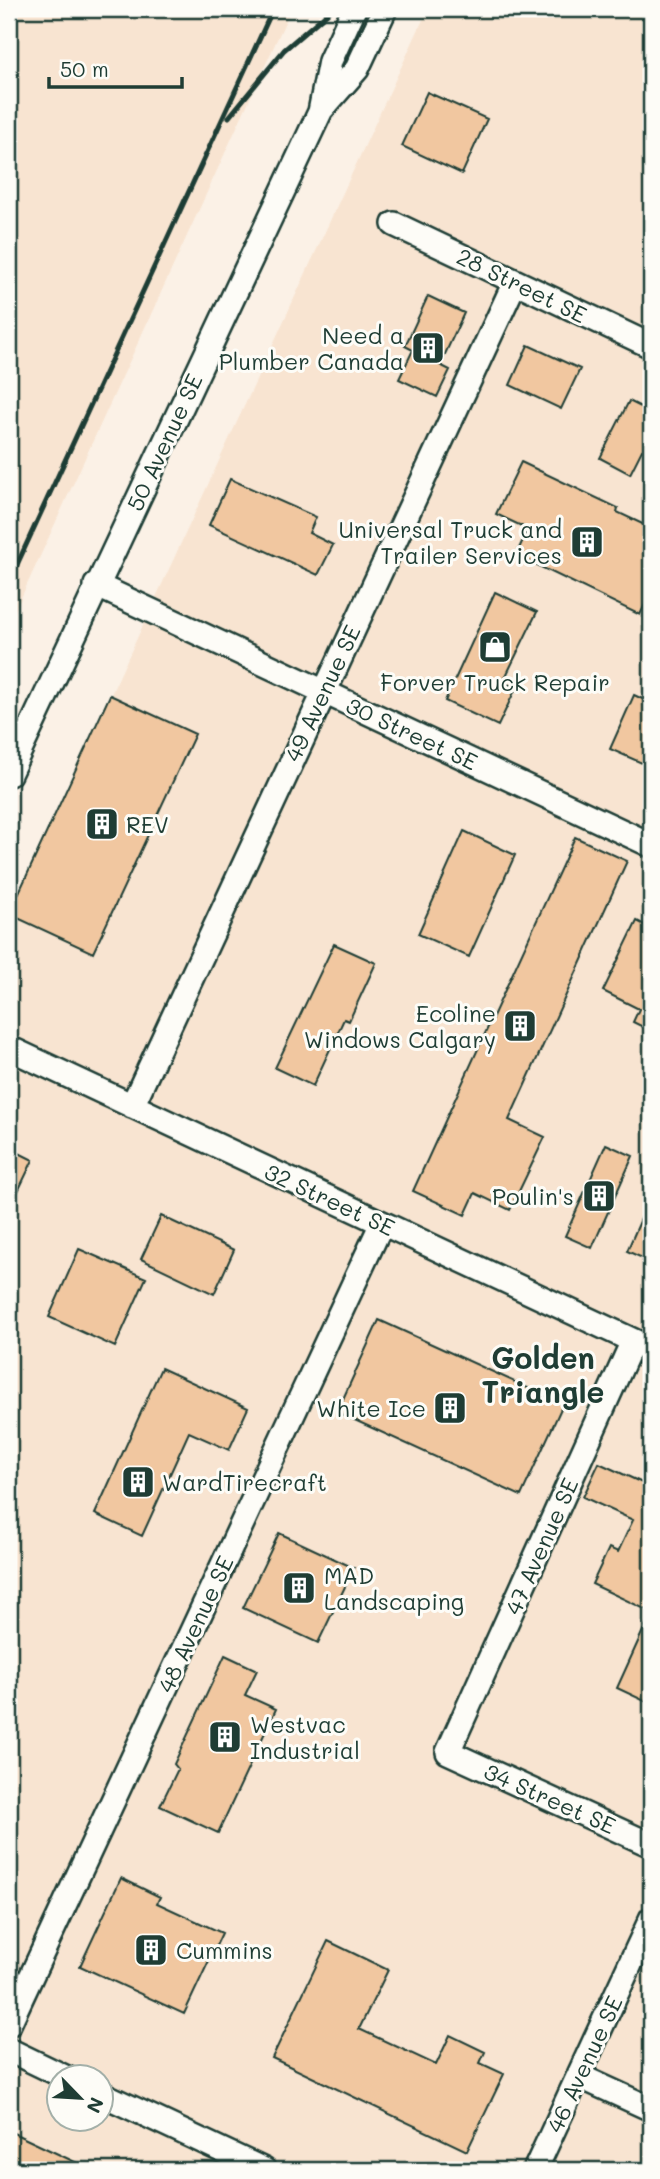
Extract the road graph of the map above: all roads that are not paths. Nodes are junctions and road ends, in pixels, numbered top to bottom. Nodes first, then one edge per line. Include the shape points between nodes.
1 (354, 9) edge
2 (385, 9) edge
3 (320, 112) junction
4 (394, 223) dead end
5 (514, 282) junction
6 (651, 346) edge
7 (96, 585) junction
8 (323, 692) junction
9 (9, 774) edge
10 (651, 845) edge
11 (9, 1048) edge
12 (132, 1106) junction
13 (382, 1223) junction
14 (642, 1345) edge
15 (448, 1752) joint
16 (651, 1844) edge
17 (651, 1919) edge
18 (9, 2024) edge
19 (9, 2050) edge
20 (46, 2067) edge
21 (579, 2076) junction
22 (116, 2101) edge
23 (651, 2109) edge
24 (264, 2170) edge
25 (535, 2170) edge

1 - 3 street, 50 Avenue SE via 330,61
2 - 3 street, 50 Avenue SE via 357,69
3 - 7 street, 50 Avenue SE
4 - 5 street, 28 Street SE
5 - 6 street, 28 Street SE
5 - 8 street, 49 Avenue SE
7 - 8 street, 30 Street SE
7 - 9 street, 50 Avenue SE
8 - 10 street, 30 Street SE
8 - 12 street, 49 Avenue SE
11 - 12 street, 32 Street SE
12 - 13 street, 32 Street SE
13 - 14 street, 32 Street SE
13 - 18 street, 48 Avenue SE
14 - 15 street, 47 Avenue SE
15 - 16 street, 34 Street SE
17 - 21 street, 46 Avenue SE
19 - 20 street
21 - 23 street
21 - 25 street, 46 Avenue SE
22 - 24 street

